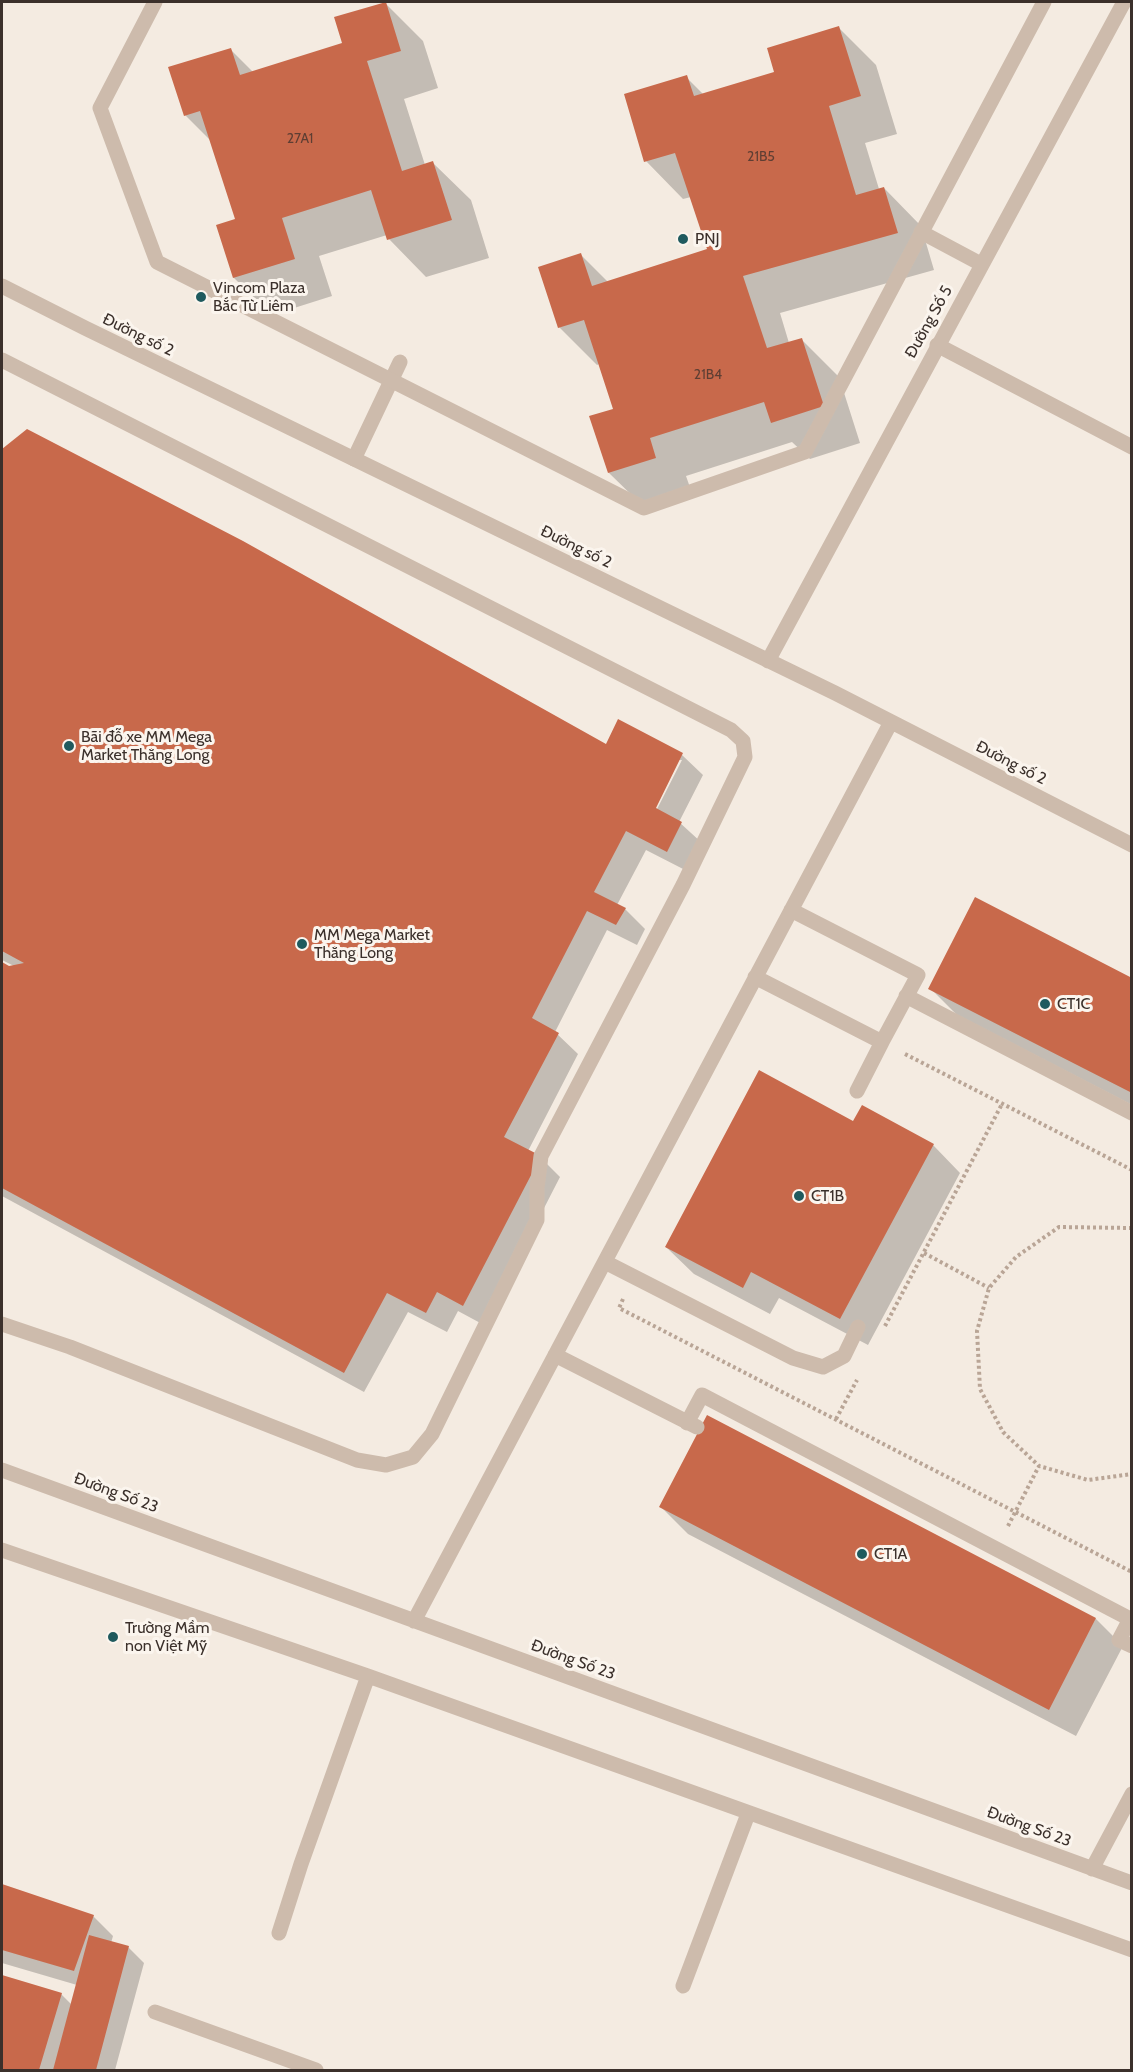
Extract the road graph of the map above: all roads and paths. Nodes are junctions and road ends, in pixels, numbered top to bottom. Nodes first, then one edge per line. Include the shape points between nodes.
1 (155, 2) edge
2 (1044, 2) edge
3 (1124, 2) edge
4 (921, 232) junction
5 (981, 264) junction
6 (2, 286) edge
7 (937, 345) junction
8 (2, 360) edge
9 (400, 362) dead end
10 (391, 381) junction
11 (1131, 447) edge
12 (354, 459) junction
13 (768, 661) junction
14 (891, 722) junction
15 (1131, 845) edge
16 (791, 910) junction
17 (755, 977) junction
18 (906, 996) junction
19 (882, 1042) junction
20 (857, 1091) dead end
21 (1002, 1104) junction
22 (1131, 1113) edge
23 (1131, 1170) edge
24 (1131, 1228) edge
25 (924, 1253) junction
26 (604, 1262) junction
27 (634, 1277) junction
28 (989, 1288) junction
29 (2, 1324) edge
30 (858, 1327) dead end
31 (880, 1336) dead end
32 (555, 1355) junction
33 (858, 1378) dead end
34 (836, 1419) junction
35 (1039, 1466) junction
36 (2, 1470) edge
37 (1131, 1474) edge
38 (1016, 1512) junction
39 (2, 1553) edge
40 (1131, 1572) edge
41 (414, 1621) junction
42 (1131, 1646) edge
43 (368, 1676) junction
44 (1131, 1794) edge
45 (748, 1814) junction
46 (1092, 1869) junction
47 (1131, 1883) edge
48 (279, 1933) dead end
49 (1131, 1950) edge
50 (683, 1986) dead end
51 (154, 2012) dead end
52 (316, 2070) edge

1 - 10 street via 100,108 157,262
2 - 4 street
3 - 5 street, Đường Số 5
4 - 5 street
4 - 10 street via 805,452 644,508
5 - 7 street, Đường Số 5
6 - 12 street, Đường số 2
7 - 11 street
7 - 13 street, Đường Số 5
8 - 29 street via 731,730 743,741 745,757 683,885 541,1156 537,1220 432,1434 413,1457 386,1465 357,1460
9 - 10 street
10 - 12 street
12 - 13 street, Đường số 2
13 - 14 street, Đường số 2
14 - 15 street, Đường số 2
14 - 16 street
16 - 17 street
16 - 18 street via 918,975
17 - 19 street
17 - 26 street
18 - 19 street
18 - 22 street
19 - 20 street
19 - 21 path
21 - 23 path
21 - 25 path
24 - 28 path via 1059,1227 1016,1257
25 - 28 path
25 - 31 path
26 - 27 street
26 - 32 street
27 - 30 street via 793,1358 823,1367 844,1356
27 - 34 path via 619,1308
28 - 35 path via 977,1331 980,1389 1003,1432
32 - 41 street
32 - 42 street via 692,1425 702,1395 1130,1619 1119,1640
33 - 34 path
34 - 38 path
35 - 37 path via 1088,1479
35 - 38 path
36 - 41 street, Đường Số 23
38 - 40 path
39 - 43 street
41 - 46 street, Đường Số 23
43 - 45 street
43 - 48 street
44 - 46 street
45 - 49 street
45 - 50 street
46 - 47 street, Đường Số 23
51 - 52 street

